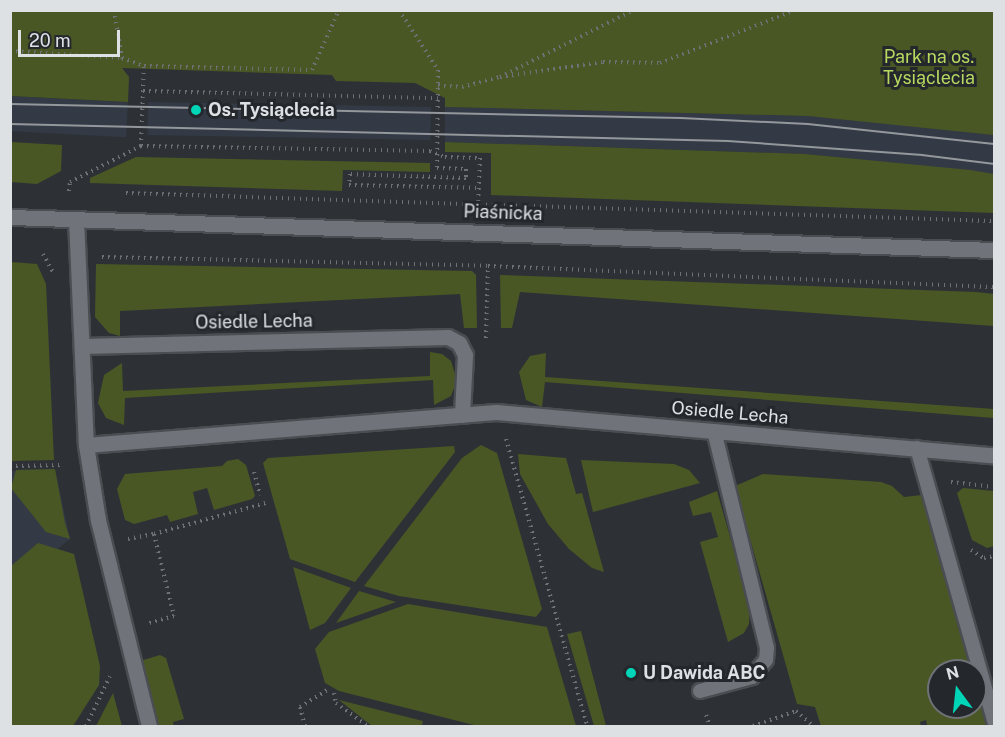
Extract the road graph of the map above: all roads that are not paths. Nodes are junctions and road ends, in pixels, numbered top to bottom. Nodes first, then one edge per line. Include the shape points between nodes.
1 (10, 217) edge
2 (76, 219) junction
3 (994, 250) edge
4 (82, 346) junction
5 (462, 415) junction
6 (714, 431) junction
7 (86, 445) junction
8 (917, 448) junction
9 (994, 456) edge
10 (700, 691) dead end
11 (994, 721) edge
12 (149, 726) edge

1 - 2 street, Piaśnicka
2 - 3 street, Piaśnicka
2 - 4 street
4 - 5 street, Osiedle Lecha via 448,337 459,343 465,355
4 - 7 street
5 - 6 street, Osiedle Lecha via 496,412
5 - 7 street, Osiedle Lecha
6 - 8 street, Osiedle Lecha
6 - 10 lane via 761,616 766,654 760,671 752,676
7 - 12 street via 124,631
8 - 9 street, Osiedle Lecha
8 - 11 lane

